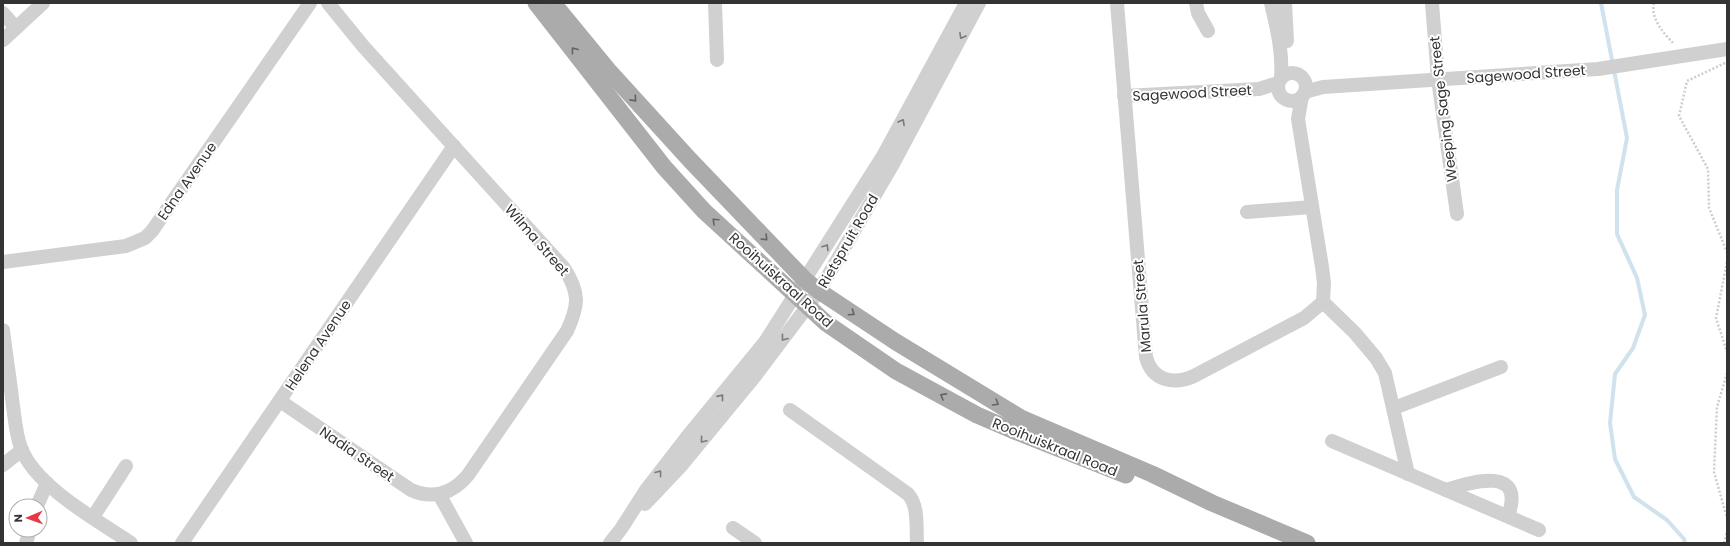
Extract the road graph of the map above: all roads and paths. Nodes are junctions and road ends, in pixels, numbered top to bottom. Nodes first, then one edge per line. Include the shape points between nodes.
1 (43, 3) edge
2 (310, 3) edge
3 (328, 3) edge
4 (536, 3) edge
5 (553, 3) edge
6 (715, 3) edge
7 (966, 3) edge
8 (979, 3) edge
9 (1117, 3) edge
10 (1196, 3) edge
11 (1271, 3) edge
12 (1285, 3) edge
13 (1432, 3) edge
14 (1654, 3) edge
15 (3, 14) edge
16 (16, 28) junction
17 (1208, 31) dead end
18 (3, 40) edge
19 (1676, 46) dead end
20 (1727, 49) edge
21 (1727, 57) edge
22 (717, 60) dead end
23 (1438, 79) junction
24 (1302, 86) junction
25 (1282, 90) junction
26 (1124, 96) junction
27 (1298, 119) junction
28 (454, 146) junction
29 (1312, 206) junction
30 (1247, 212) dead end
31 (1457, 214) dead end
32 (1727, 252) edge
33 (3, 262) edge
34 (1727, 262) edge
35 (805, 280) junction
36 (819, 291) junction
37 (795, 296) junction
38 (1323, 302) junction
39 (808, 307) junction
40 (3, 330) edge
41 (1727, 352) edge
42 (1501, 367) dead end
43 (1727, 373) edge
44 (280, 401) junction
45 (1394, 408) junction
46 (790, 410) dead end
47 (1332, 441) dead end
48 (22, 450) junction
49 (3, 465) edge
50 (126, 466) dead end
51 (1408, 474) junction
52 (47, 483) junction
53 (1446, 490) junction
54 (434, 495) junction
55 (40, 498) edge
56 (1212, 503) junction
57 (1508, 516) junction
58 (93, 517) junction
59 (1727, 518) edge
60 (733, 528) dead end
61 (621, 529) junction
62 (1539, 530) dead end
63 (1727, 532) edge
64 (131, 543) edge
65 (182, 543) edge
66 (455, 543) edge
67 (466, 543) edge
68 (610, 543) edge
69 (756, 543) edge
70 (917, 543) edge
71 (1307, 543) edge
72 (1724, 543) edge

1 - 16 street
2 - 33 street, Edna Avenue via 152,232 145,238 126,246
3 - 28 street, Wilma Street via 355,37
37 -> 4 main road, Rooihuiskraal Road via 704,211 664,167
5 -> 35 main road, Rooihuiskraal Road via 608,70
6 - 22 street
35 -> 7 street, Rietspruit Road via 883,156
8 -> 36 street, Rietspruit Road via 893,164
9 - 26 street, Marula Street
10 - 17 street via 1198,13
11 - 25 street via 1281,47
12 - 24 street via 1288,50
13 - 23 street, Weeping Sage Street
14 - 19 path via 1655,18
15 - 16 street
16 - 18 street
20 - 23 street, Sagewood Street via 1598,69
21 - 32 path via 1725,64 1687,81 1679,116 1708,169 1708,208
23 - 24 street, Sagewood Street via 1323,87
23 - 31 street, Weeping Sage Street
24 - 25 street via 1295,101
24 - 25 street via 1289,74
24 - 27 street
25 - 26 street, Sagewood Street
25 - 27 street
26 - 38 street, Marula Street via 1146,357 1153,372 1167,380 1186,380 1304,318
27 - 29 street
28 - 44 street, Helena Avenue
28 - 54 street, Wilma Street via 564,268 577,295 575,312 566,331 468,476 457,487
29 - 30 street
29 - 38 street via 1324,283
34 - 41 path via 1716,318
35 - 36 main road, Rooihuiskraal Road
35 - 37 street, Rietspruit Road
36 - 39 street, Rietspruit Road
36 -> 56 main road, Rooihuiskraal Road via 896,342 1021,418 1152,474
37 - 39 main road, Rooihuiskraal Road
61 -> 37 street, Rietspruit Road via 634,507 687,437 765,342
38 - 45 street via 1355,332 1380,365 1387,378
56 -> 39 main road, Rooihuiskraal Road via 1192,500 977,415 896,371 826,323
39 -> 61 street, Rietspruit Road via 680,468
40 - 48 street via 16,429
42 - 45 street
43 - 59 path via 1717,407 1714,472
44 - 54 street, Nadia Street via 411,490
44 - 65 street, Helena Avenue
45 - 51 street
46 - 70 street via 908,494 915,507
47 - 51 street
48 - 49 street
48 - 52 street via 36,472
50 - 58 street
51 - 53 street
52 - 55 street
52 - 58 street
53 - 57 street
53 - 57 street via 1486,480 1503,482 1512,496
54 - 66 street
54 - 67 street
56 - 71 main road, Rooihuiskraal Road
57 - 62 street
58 - 64 street
60 - 69 street
61 - 68 street, Rietspruit Road
63 - 72 path

